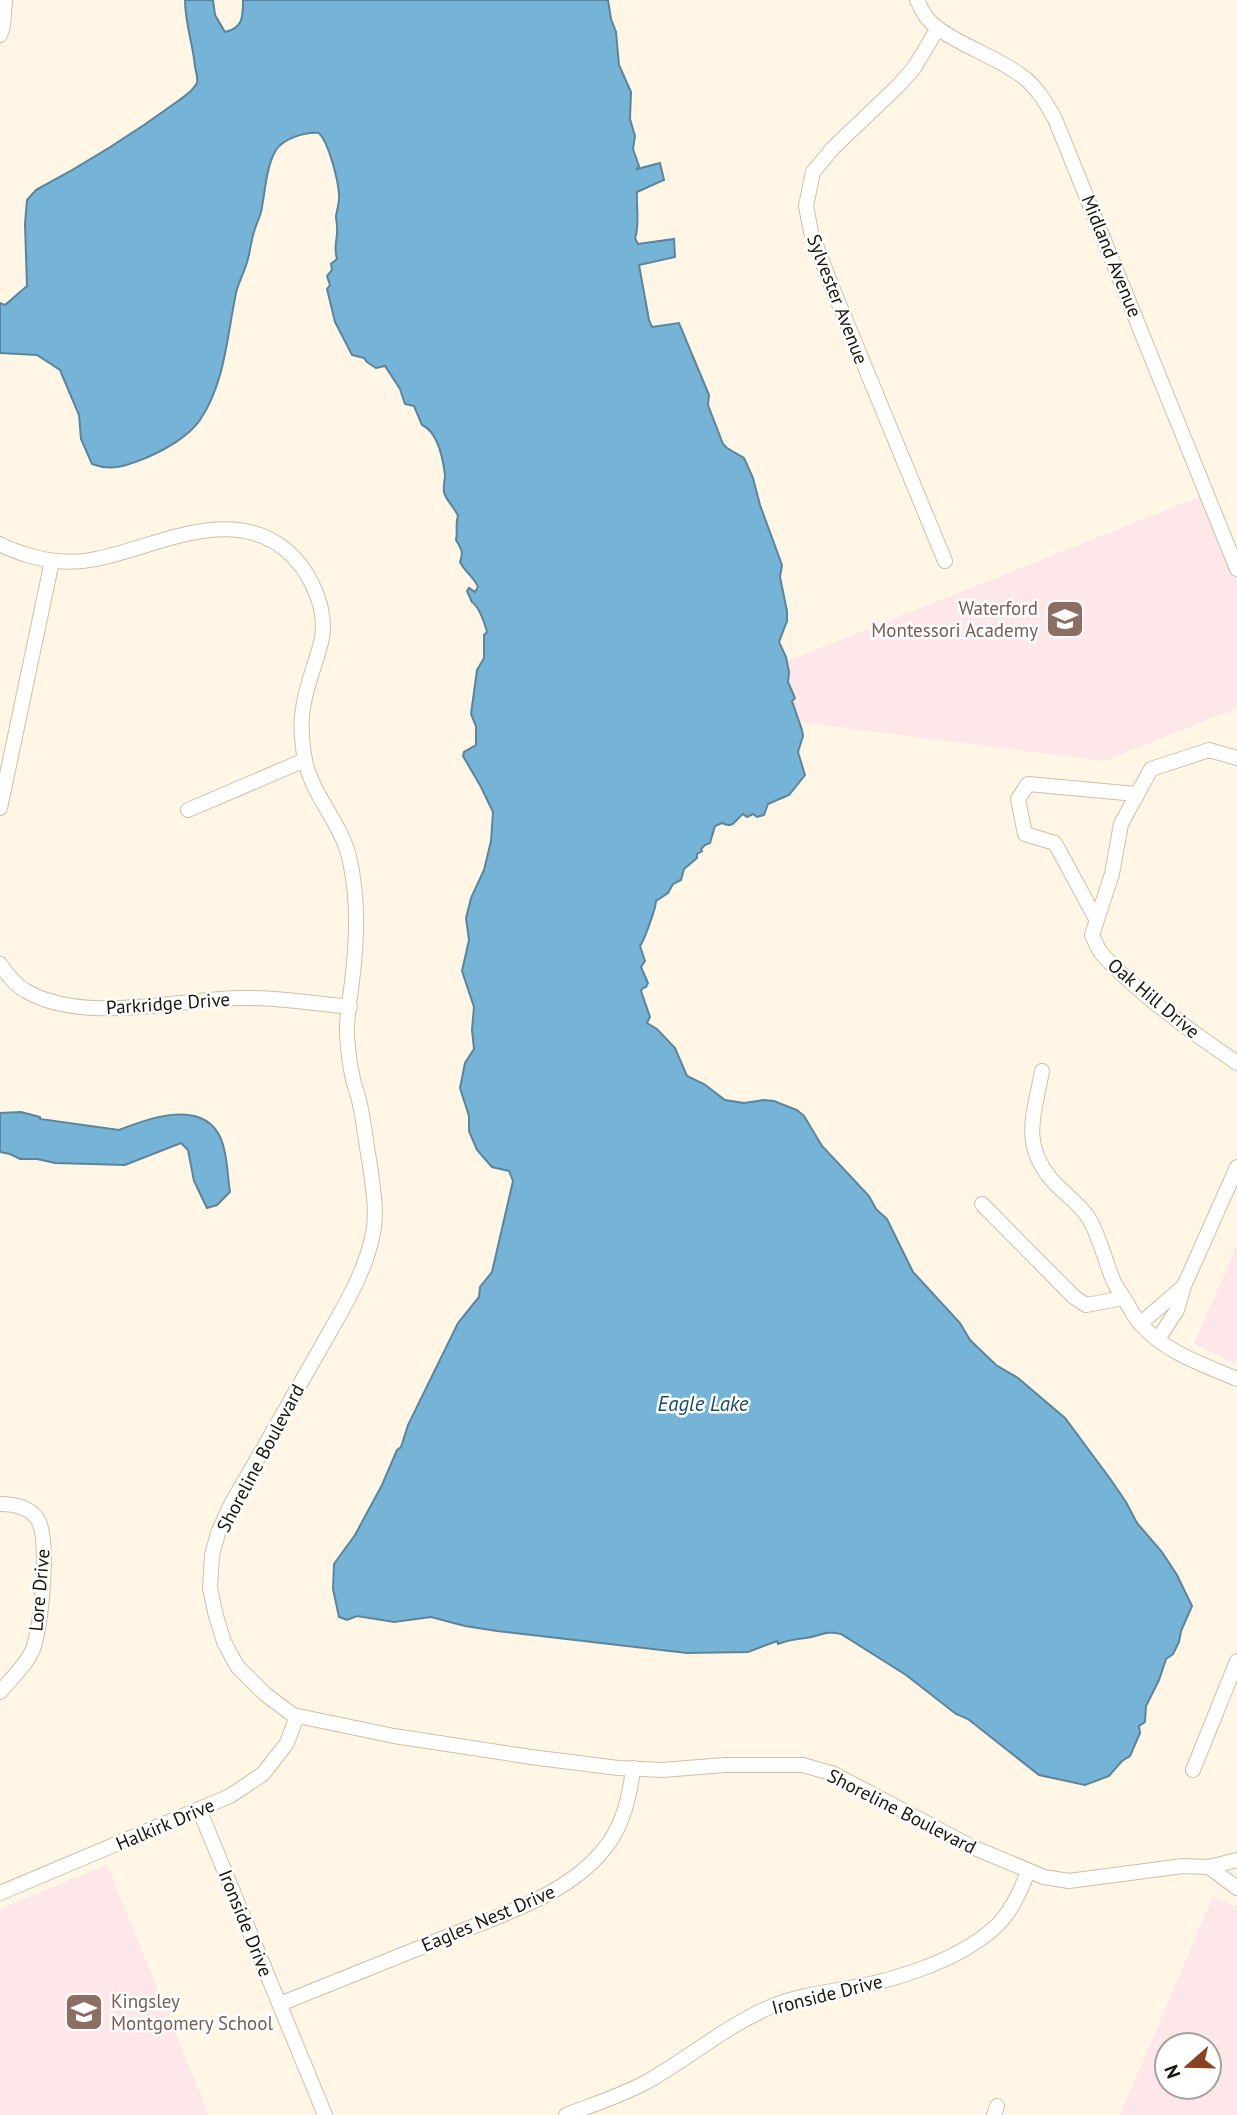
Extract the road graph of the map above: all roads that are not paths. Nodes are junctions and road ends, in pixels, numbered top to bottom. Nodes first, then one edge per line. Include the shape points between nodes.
1 (5, 0) edge
2 (917, 0) edge
3 (938, 28) junction
4 (0, 35) edge
5 (0, 544) edge
6 (52, 561) junction
7 (944, 561) dead end
8 (1237, 569) edge
9 (1237, 758) edge
10 (305, 760) junction
11 (1136, 794) junction
12 (0, 808) edge
13 (188, 810) dead end
14 (1096, 919) junction
15 (0, 964) edge
16 (349, 1007) junction
17 (1237, 1063) edge
18 (1042, 1072) dead end
19 (1237, 1167) edge
20 (982, 1204) dead end
21 (1184, 1286) junction
22 (1124, 1298) junction
23 (1140, 1324) junction
24 (1158, 1339) junction
25 (1237, 1379) edge
26 (0, 1504) edge
27 (1237, 1661) edge
28 (0, 1692) edge
29 (297, 1716) junction
30 (633, 1768) junction
31 (1193, 1770) dead end
32 (199, 1809) junction
33 (1237, 1860) edge
34 (1209, 1867) junction
35 (1028, 1872) junction
36 (1237, 1888) edge
37 (0, 1893) edge
38 (280, 2004) junction
39 (325, 2115) edge
40 (566, 2115) edge

1 - 4 street
2 - 3 street, Midland Avenue
3 - 7 street, Sylvester Avenue via 914,68 813,172 806,206 832,287
3 - 8 street, Midland Avenue via 992,56 1043,96
5 - 6 street, Shoreline Boulevard
6 - 10 street, Shoreline Boulevard via 95,559 207,529 246,531 287,551 305,570 322,617 323,635 302,712
6 - 12 street
9 - 11 street, Oak Hill Drive via 1209,750 1151,769
10 - 13 street
10 - 16 street, Shoreline Boulevard via 311,783 349,857 357,919
11 - 14 street, Oak Hill Drive via 1121,824 1112,874
11 - 14 street via 1028,784 1018,799 1025,834 1055,843
14 - 17 street, Oak Hill Drive via 1092,935 1100,952 1136,986
15 - 16 street, Parkridge Drive via 25,991 86,1008 240,998
16 - 29 street, Shoreline Boulevard via 347,1031 372,1182 374,1233 367,1259 338,1317 230,1506 212,1555 210,1588 224,1642 237,1666
18 - 22 street via 1032,1116 1035,1150 1051,1180 1089,1219
19 - 21 street
20 - 22 street via 1074,1297 1086,1304
21 - 23 street
21 - 24 street via 1177,1310
22 - 23 street
23 - 24 street
24 - 25 street
26 - 28 street, Lore Drive via 13,1504 37,1519 44,1561 32,1650
27 - 31 street
29 - 30 street, Shoreline Boulevard via 503,1753
29 - 32 street, Halkirk Drive via 287,1743 263,1774
30 - 35 street, Shoreline Boulevard via 803,1765 834,1774
30 - 38 street, Eagles Nest Drive via 629,1798 607,1847 581,1874 519,1907
32 - 37 street, Halkirk Drive
32 - 38 street, Ironside Drive
33 - 34 street, Shoreline Boulevard
34 - 35 street, Shoreline Boulevard via 1183,1866 1069,1881
34 - 36 street
35 - 40 street, Ironside Drive via 1017,1898 993,1930 959,1952 892,1978 772,2006 649,2081
38 - 39 street, Ironside Drive

